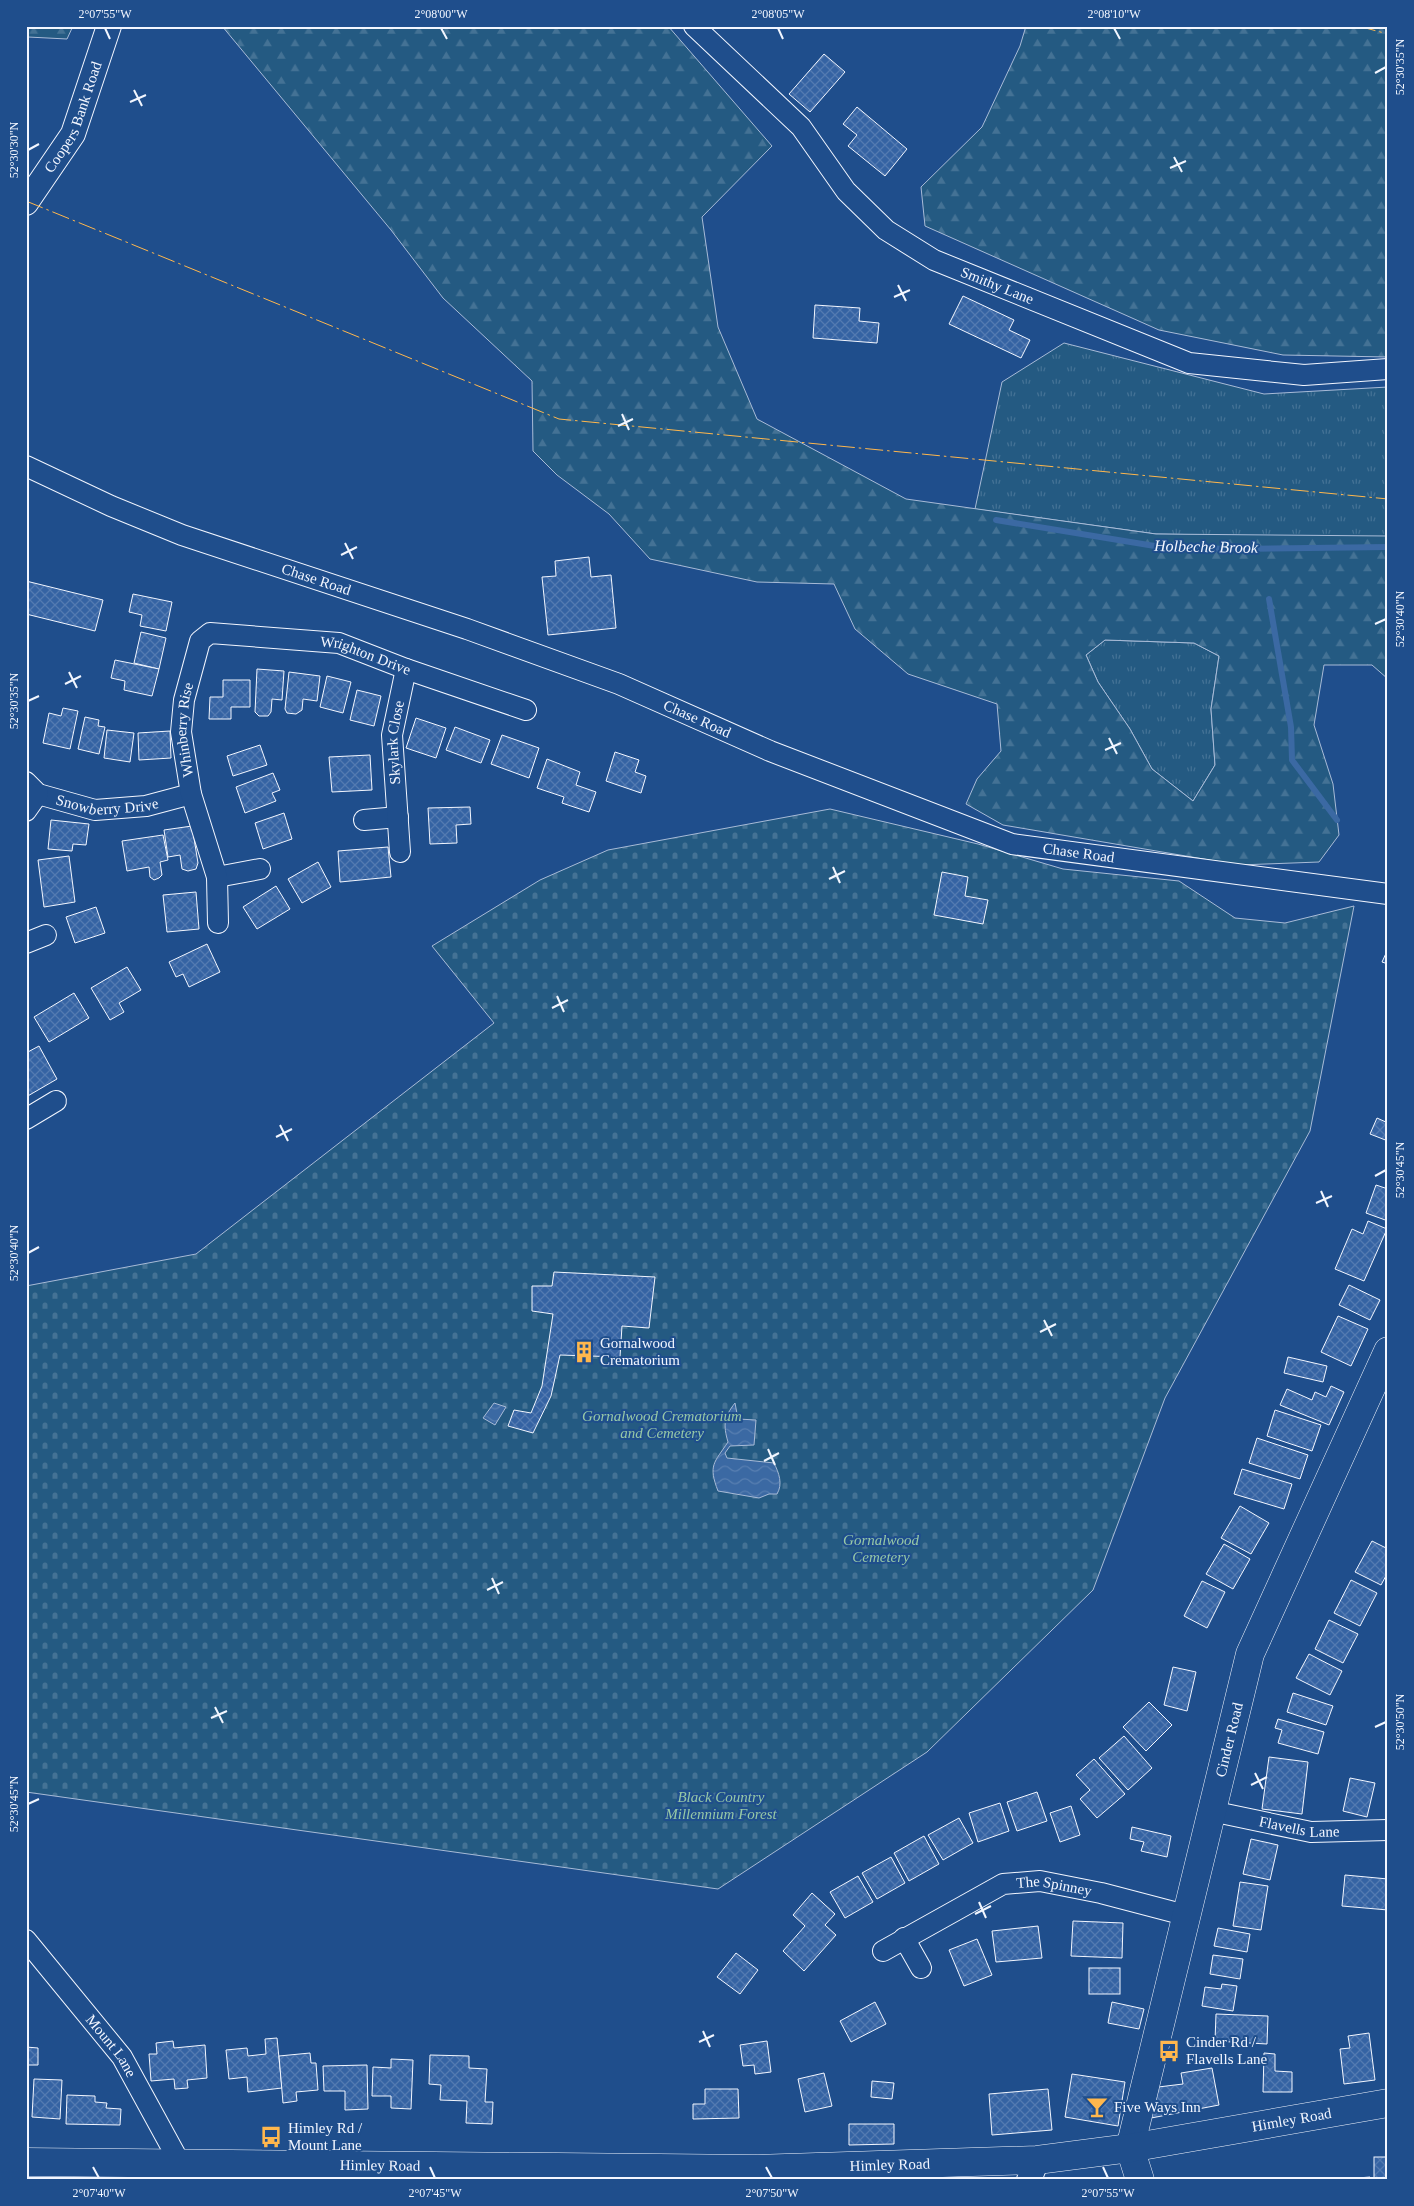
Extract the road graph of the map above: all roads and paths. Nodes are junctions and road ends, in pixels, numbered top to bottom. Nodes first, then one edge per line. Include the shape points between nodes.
1 (109, 26) edge
2 (694, 26) edge
3 (26, 203) edge
4 (1388, 369) edge
5 (26, 466) edge
6 (200, 641) joint
7 (406, 669) junction
8 (526, 710) dead end
9 (32, 788) edge
10 (191, 794) junction
11 (26, 810) edge
12 (398, 816) junction
13 (364, 820) dead end
14 (400, 852) dead end
15 (260, 869) dead end
16 (217, 877) junction
17 (1388, 894) edge
18 (218, 923) dead end
19 (46, 936) dead end
20 (26, 943) edge
21 (56, 1101) dead end
22 (26, 1119) edge
23 (1388, 1352) edge
24 (1211, 1812) junction
25 (1388, 1830) edge
26 (1185, 1915) junction
27 (904, 1938) junction
28 (26, 1940) edge
29 (883, 1950) dead end
30 (921, 1968) dead end
31 (1388, 2103) edge
32 (1130, 2148) junction
33 (26, 2162) edge
34 (180, 2163) junction
35 (1033, 2170) edge
36 (457, 2173) edge
37 (1140, 2180) edge

1 - 3 street, Coopers Bank Road via 73,134
2 - 4 street, Smithy Lane via 801,127 846,191 886,230 934,260 1190,363 1304,375
5 - 17 street, Chase Road via 182,535 467,629 619,684 770,751 1012,844
6 - 7 street, Wrighton Drive via 210,633 339,644
6 - 10 street, Whinberry Rise via 184,700 181,732
7 - 8 street, Wrighton Drive
7 - 12 street, Skylark Close via 392,735
9 - 10 street, Snowberry Drive via 95,810 146,806
9 - 11 street
10 - 16 street, Whinberry Rise
12 - 13 street
12 - 14 street, Skylark Close
15 - 16 street
16 - 18 street, Whinberry Rise
19 - 20 street
21 - 22 street
23 - 24 main road, Cinder Road via 1250,1654
24 - 25 street, Flavells Lane via 1311,1832
24 - 26 main road, Cinder Road
26 - 27 street, The Spinney via 1040,1880 1002,1884
26 - 32 main road, Cinder Road
27 - 29 street, The Spinney
27 - 30 street
28 - 34 street, Mount Lane via 122,2057
31 - 32 main road, Himley Road
32 - 35 main road, Himley Road
32 - 37 main road
33 - 34 main road, Himley Road
34 - 36 main road, Himley Road
35 - 36 main road, Himley Road

